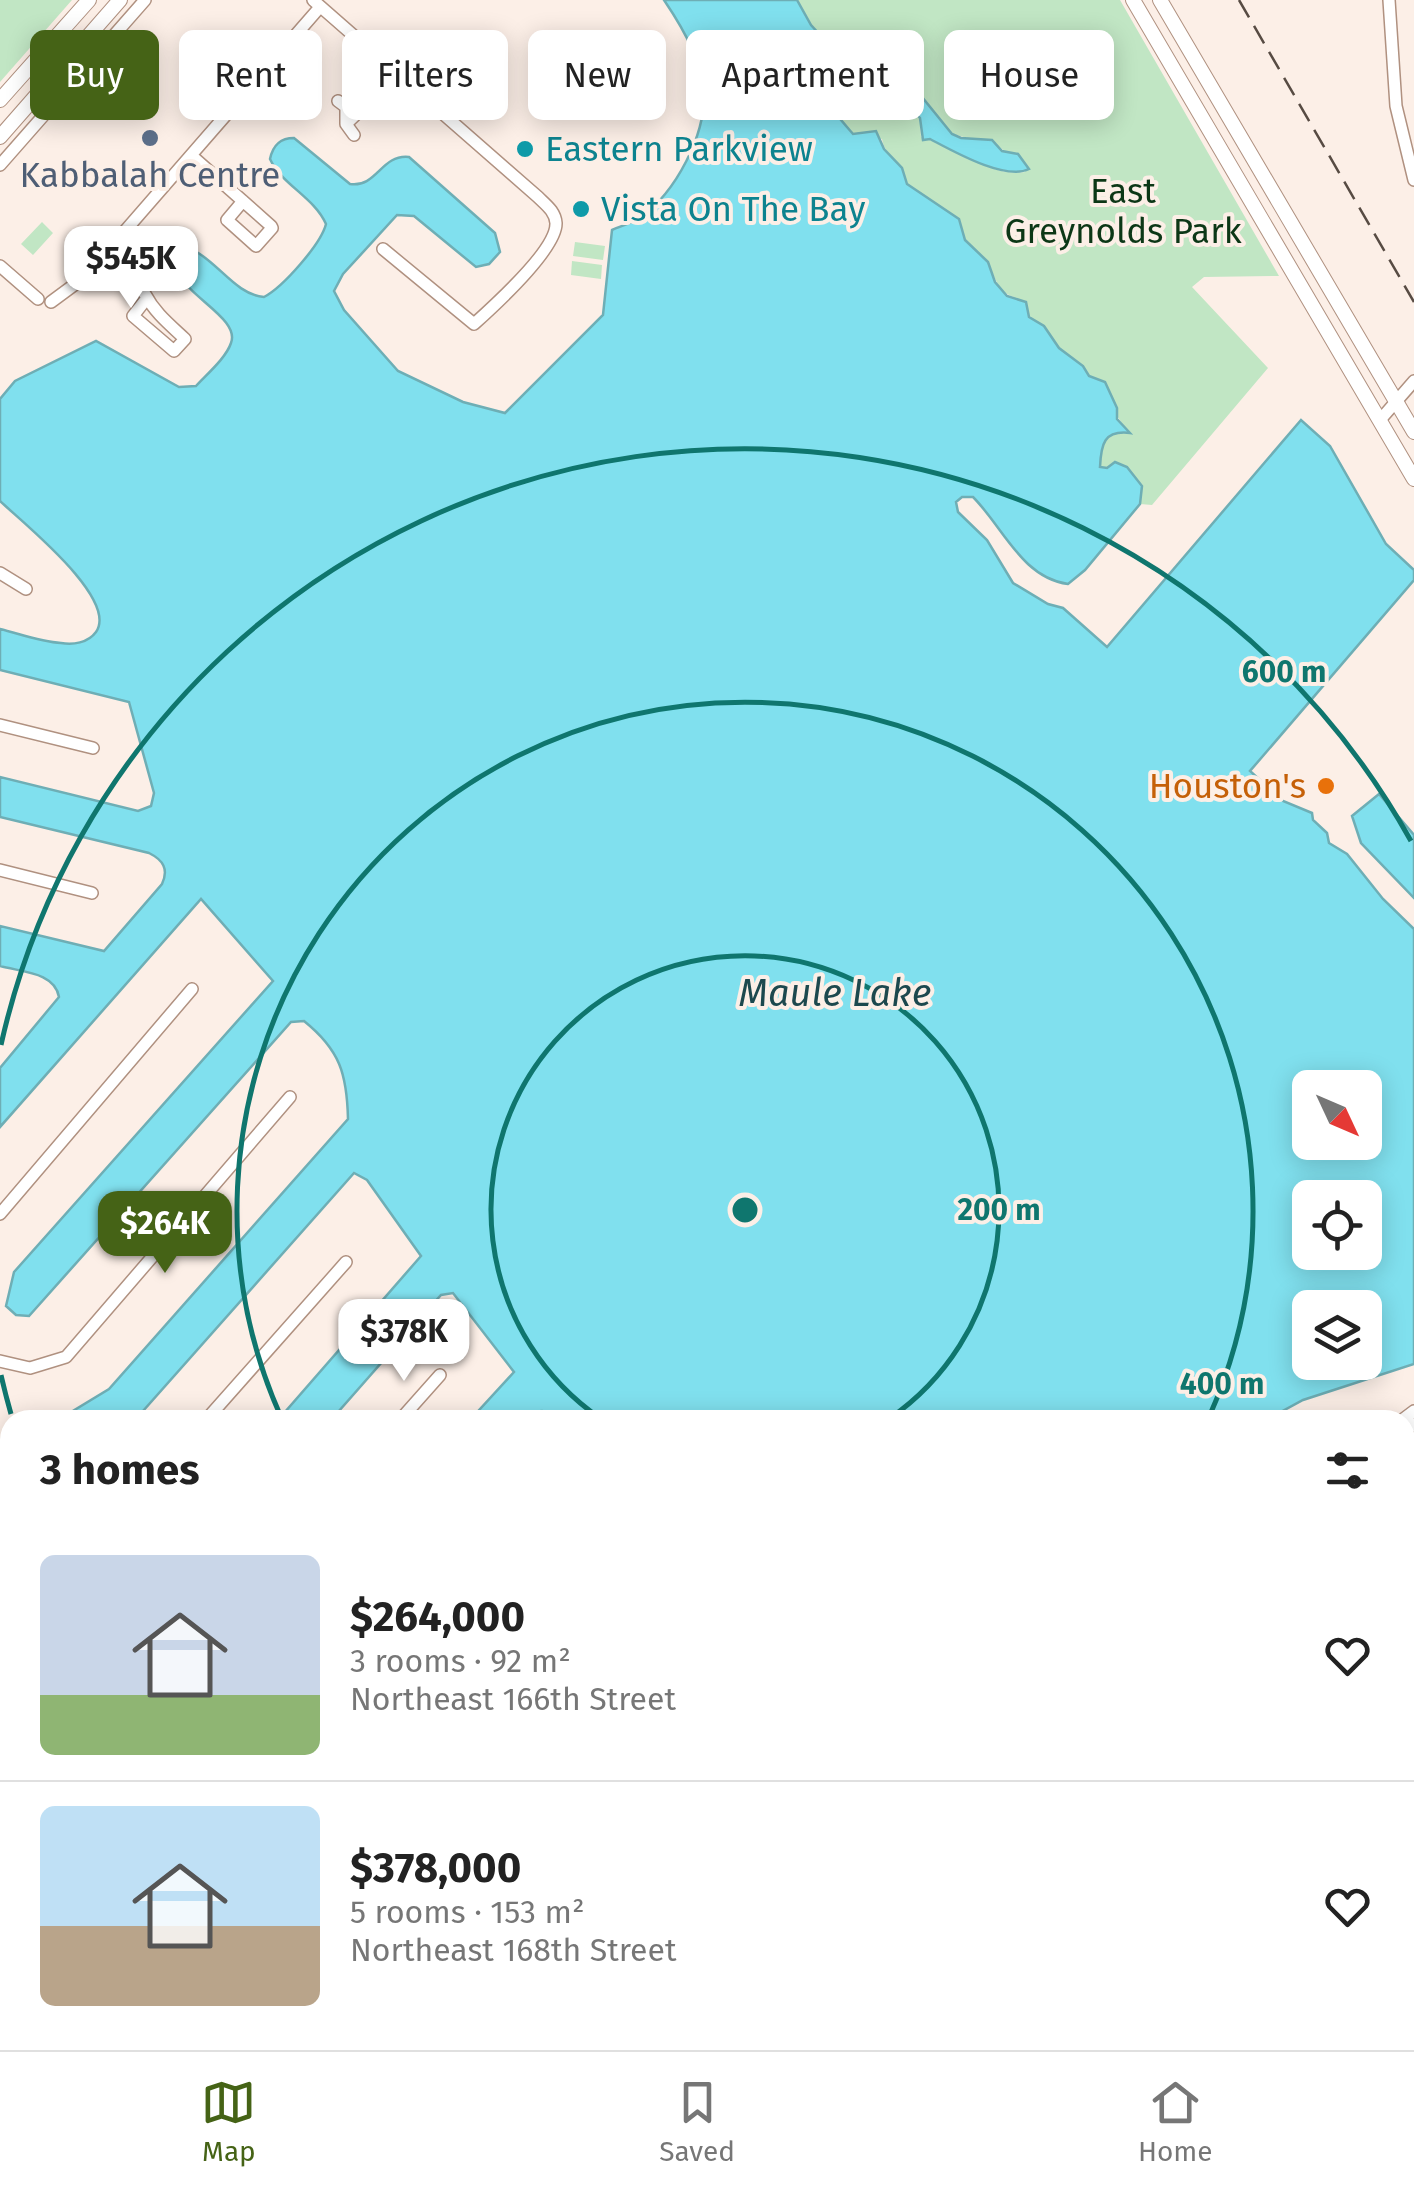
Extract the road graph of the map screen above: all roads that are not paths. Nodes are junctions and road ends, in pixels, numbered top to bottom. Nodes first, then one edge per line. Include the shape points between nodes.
1 (89, 0) edge
2 (120, 0) edge
3 (145, 0) edge
4 (1133, 0) edge
5 (1160, 0) edge
6 (1389, 0) edge
7 (316, 3) edge
8 (347, 30) edge
9 (0, 100) edge
10 (338, 101) dead end
11 (342, 104) edge
12 (451, 120) edge
13 (0, 137) edge
14 (192, 156) junction
15 (0, 165) edge
16 (1414, 180) edge
17 (243, 201) junction
18 (383, 248) dead end
19 (104, 255) junction
20 (0, 266) edge
21 (148, 298) junction
22 (1414, 381) edge
23 (1396, 402) junction
24 (1380, 420) junction
25 (1413, 426) edge
26 (1394, 444) junction
27 (1414, 478) edge
28 (0, 573) edge
29 (26, 589) dead end
30 (0, 725) edge
31 (93, 748) dead end
32 (0, 870) edge
33 (92, 893) dead end
34 (192, 989) dead end
35 (290, 1097) dead end
36 (0, 1214) edge
37 (346, 1262) dead end
38 (0, 1361) edge
39 (440, 1375) dead end
40 (215, 1410) edge
41 (409, 1410) edge

1 - 9 main road
2 - 13 main road
3 - 15 street
4 - 24 main road
5 - 23 main road
6 - 16 street via 1396,106
7 - 8 street
7 - 14 street
10 - 11 street
12 - 18 street via 551,209 554,235 474,324
14 - 17 street
14 - 19 street
17 - 17 street via 272,228 254,246 226,220
19 - 20 street via 74,285 44,300
19 - 21 street
21 - 21 street via 184,339 172,351 133,316
22 - 23 street
23 - 24 street
23 - 25 main road
24 - 26 main road
25 - 26 street
26 - 27 main road
28 - 29 street
30 - 31 street
32 - 33 street
34 - 36 street
35 - 38 street via 66,1356 30,1368
37 - 40 street
39 - 41 street

